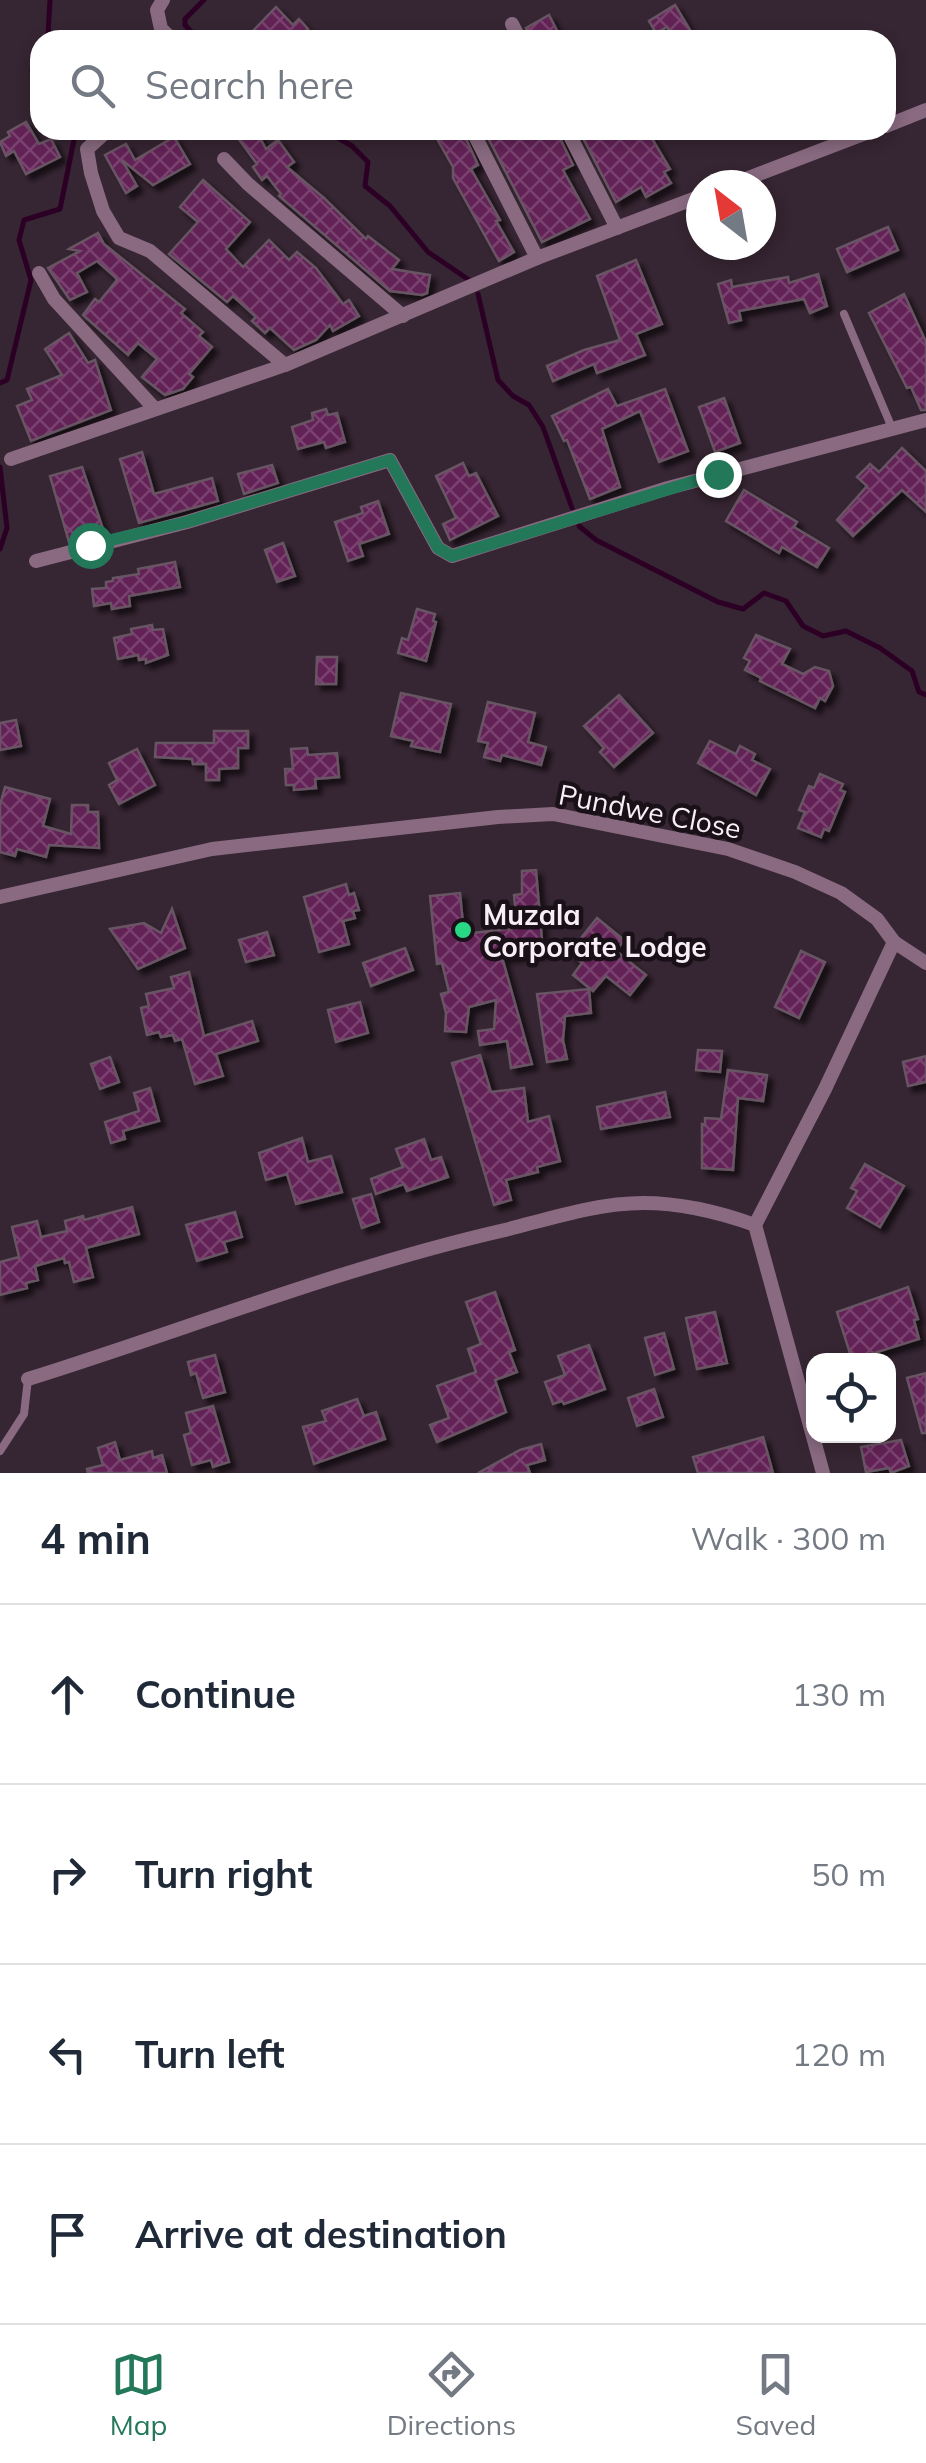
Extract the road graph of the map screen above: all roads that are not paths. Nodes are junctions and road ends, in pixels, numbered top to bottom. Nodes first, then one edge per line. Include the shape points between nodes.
1 (164, 0) edge
2 (512, 24) dead end
3 (163, 30) edge
4 (515, 30) edge
5 (926, 110) edge
6 (896, 122) edge
7 (98, 140) edge
8 (477, 140) edge
9 (572, 140) edge
10 (848, 140) edge
11 (224, 159) dead end
12 (769, 170) edge
13 (686, 202) edge
14 (617, 228) junction
15 (538, 258) junction
16 (40, 274) dead end
17 (844, 314) dead end
18 (403, 316) junction
19 (285, 365) junction
20 (155, 409) junction
21 (926, 420) edge
22 (892, 428) junction
23 (10, 459) dead end
24 (36, 562) dead end
25 (0, 897) edge
26 (894, 942) junction
27 (926, 963) edge
28 (755, 1225) junction
29 (28, 1379) joint
30 (0, 1451) edge
31 (823, 1473) edge

1 - 3 street via 157,10
2 - 4 street
5 - 6 street
7 - 19 street via 87,150 91,173 119,238 150,252
8 - 15 street
9 - 14 street
10 - 12 street
11 - 18 street
13 - 14 street
14 - 15 street
15 - 18 street
16 - 20 street via 54,299
17 - 22 lane
18 - 19 street
19 - 20 street
20 - 23 street
21 - 22 street
22 - 24 street via 452,556 438,548 390,460
25 - 26 street, Pundwe Close via 212,849 552,814 728,849 795,872 853,902
26 - 27 street, Pundwe Close
26 - 28 street
28 - 29 street via 674,1204 597,1208 325,1280
28 - 31 street
29 - 30 lane via 24,1414

